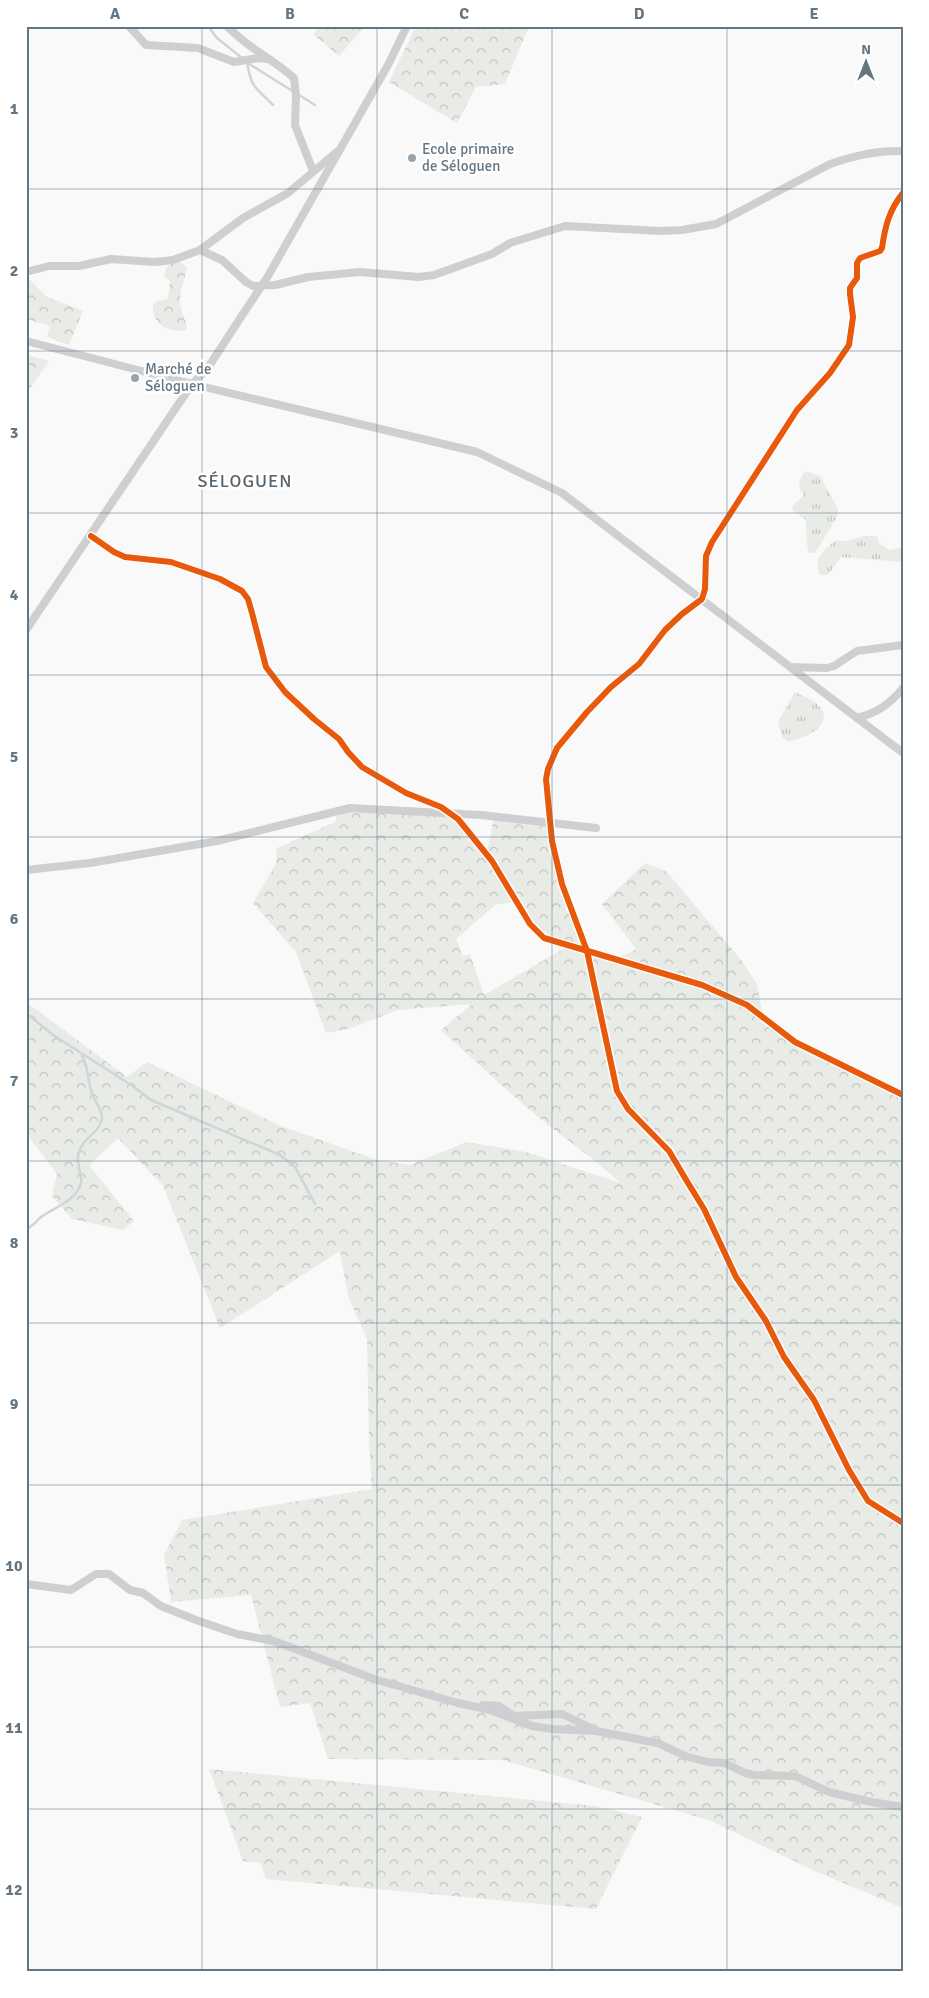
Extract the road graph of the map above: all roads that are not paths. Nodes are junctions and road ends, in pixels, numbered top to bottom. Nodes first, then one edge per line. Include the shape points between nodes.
1 (129, 26) edge
2 (228, 26) edge
3 (407, 26) edge
4 (272, 60) junction
5 (341, 148) junction
6 (903, 151) edge
7 (313, 171) junction
8 (903, 193) edge
9 (200, 250) junction
10 (26, 272) edge
11 (261, 287) junction
12 (26, 342) edge
13 (192, 384) junction
14 (91, 536) junction
15 (702, 599) junction
16 (26, 630) edge
17 (903, 645) edge
18 (790, 666) junction
19 (903, 688) edge
20 (856, 718) junction
21 (903, 753) edge
22 (450, 814) junction
23 (550, 822) junction
24 (596, 828) dead end
25 (26, 870) edge
26 (587, 951) junction
27 (903, 1095) edge
28 (903, 1523) edge
29 (26, 1584) edge
30 (472, 1706) junction
31 (596, 1731) junction
32 (903, 1807) edge

1 - 4 street via 146,45 198,48 234,62 258,58
2 - 4 street via 248,45
3 - 5 street
4 - 7 street via 294,78 296,125
5 - 7 street
5 - 11 street
6 - 11 street via 882,150 830,164 716,224 700,228 636,231 565,226 510,243 492,254 434,276 360,272 308,277
7 - 9 street via 288,193 243,218
8 - 15 street via 885,226 882,248 860,258 857,263 857,278 850,288 853,317 849,345 830,373 797,410 712,542 706,556
9 - 10 street via 173,260 111,259
9 - 11 street via 222,260 246,282
11 - 13 street via 208,369
12 - 13 street
13 - 14 street
13 - 15 street via 477,452 562,493
14 - 16 street
14 - 22 street via 126,557 171,562 220,579 242,591 251,608 266,667 285,692 340,739 362,767
15 - 18 street
15 - 23 street via 665,630 644,658 610,687 557,748 546,779
17 - 18 street via 857,651 827,668
18 - 20 street
19 - 20 street via 880,710
20 - 21 street
22 - 23 street
22 - 25 street via 350,808 217,841 90,863
22 - 26 street via 458,819 492,862 530,924 544,938
23 - 24 street
23 - 26 street via 562,884
26 - 27 street via 711,989 747,1005 795,1042
26 - 28 street via 617,1091 628,1109 669,1151 704,1209 736,1277 814,1400 868,1501
29 - 30 street via 71,1590 96,1574 108,1574 130,1590 196,1620 237,1634 274,1641 377,1680
30 - 31 street via 532,1726
30 - 31 street via 499,1706 514,1716 562,1714
31 - 32 street via 658,1743 685,1756 725,1763 745,1773 795,1776 829,1792

